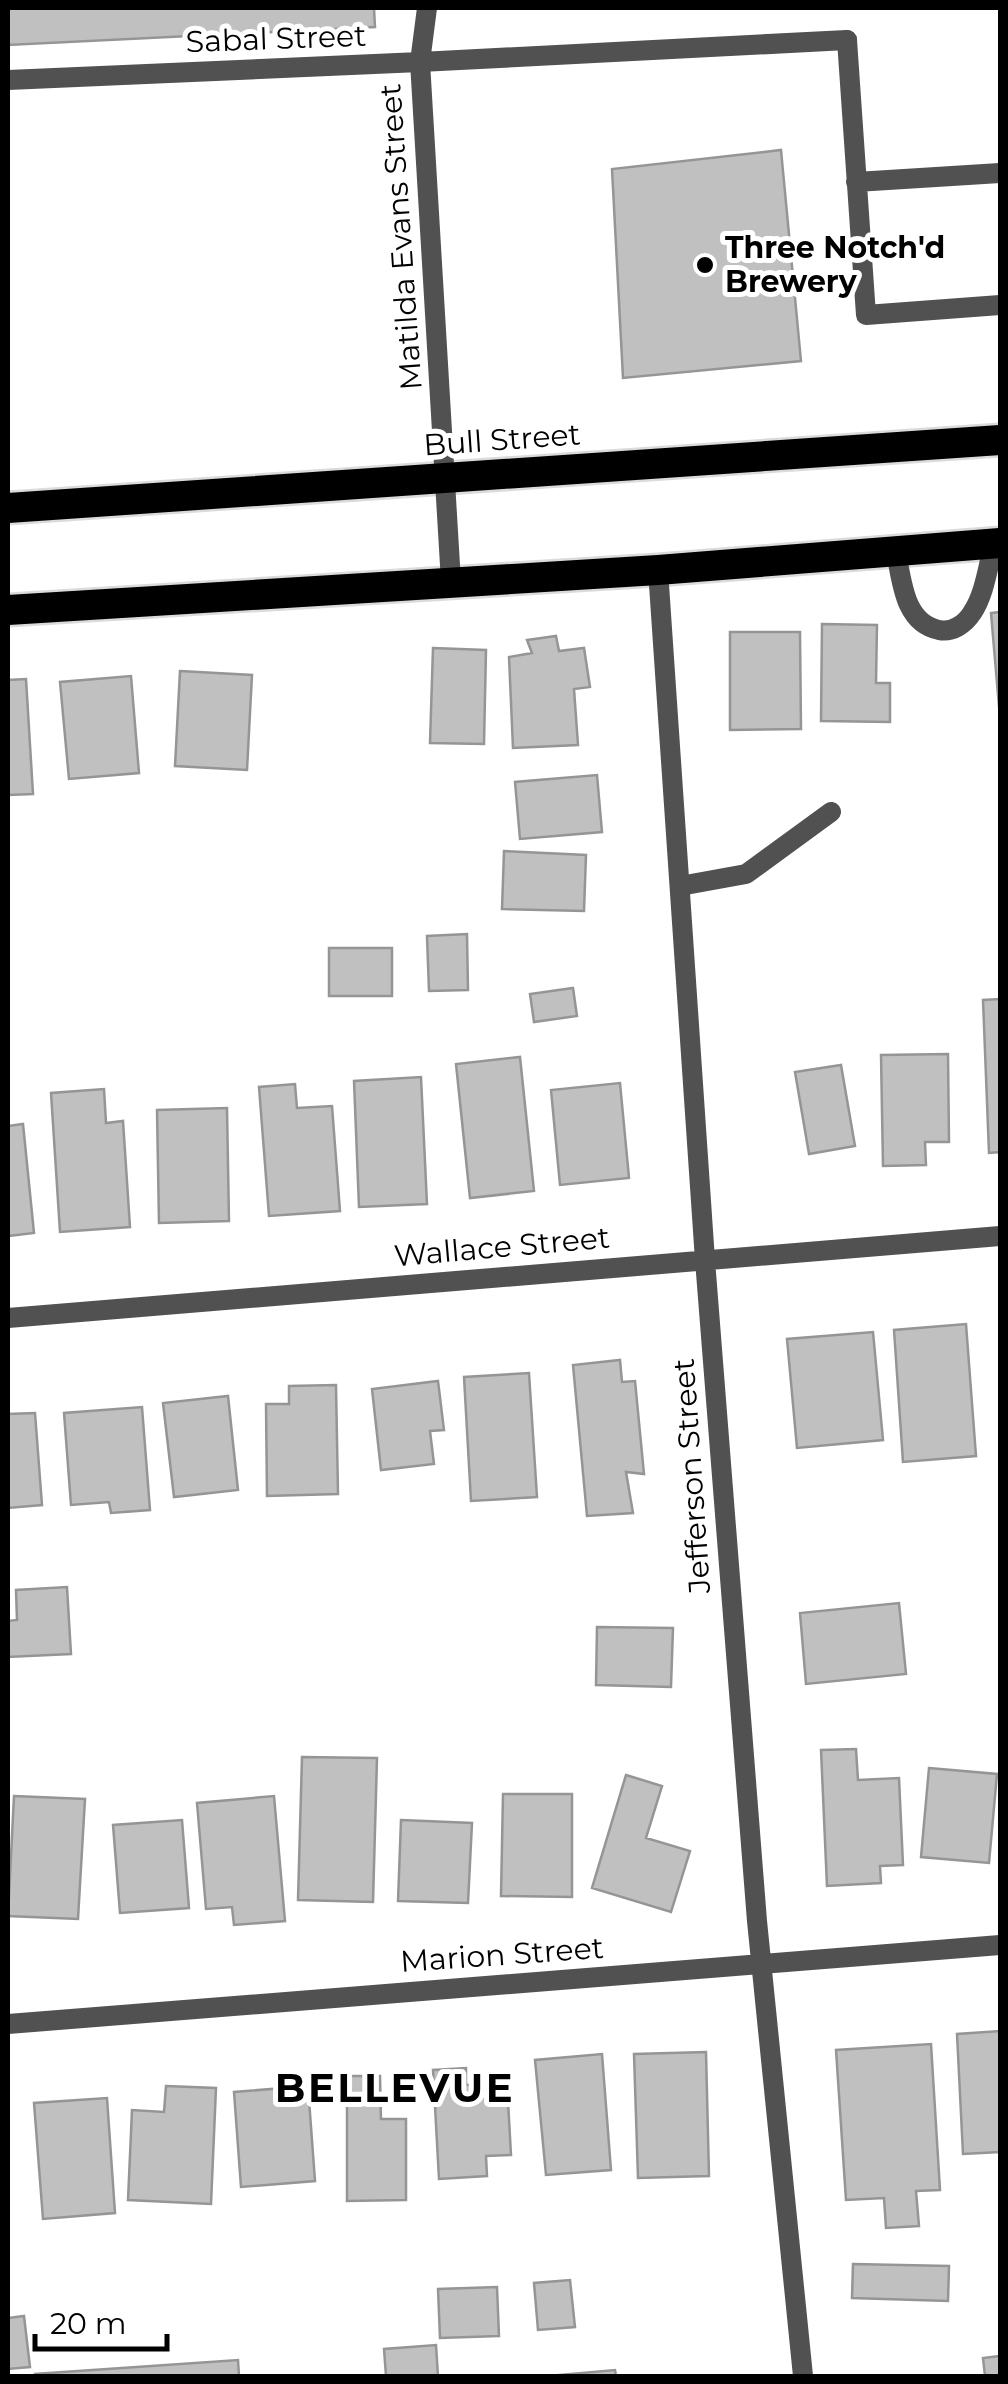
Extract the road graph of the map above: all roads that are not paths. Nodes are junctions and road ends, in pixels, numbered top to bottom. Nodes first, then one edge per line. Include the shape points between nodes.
1 (427, 8) edge
2 (420, 62) junction
3 (8, 80) edge
4 (1000, 173) edge
5 (856, 182) junction
6 (1000, 304) edge
7 (1000, 440) edge
8 (446, 479) junction
9 (8, 508) edge
10 (997, 544) edge
11 (896, 552) junction
12 (658, 570) junction
13 (451, 582) junction
14 (8, 610) edge
15 (831, 812) dead end
16 (680, 886) junction
17 (1000, 1236) edge
18 (705, 1260) junction
19 (8, 1318) edge
20 (1000, 1945) edge
21 (760, 1965) junction
22 (8, 2024) edge
23 (804, 2376) edge

1 - 2 street, Matilda Evans Street
2 - 3 street, Sabal Street
2 - 5 street, Sabal Street via 847,40
2 - 8 street, Matilda Evans Street
4 - 5 street
5 - 6 street via 866,315
7 - 8 highway, Bull Street
8 - 9 highway, Bull Street
8 - 13 street, Matilda Evans Street
10 - 11 highway
10 - 11 street via 972,612 948,632 920,622 908,604
11 - 12 highway
12 - 13 highway
12 - 16 street, Jefferson Street
13 - 14 highway
15 - 16 street via 746,874
16 - 18 street, Jefferson Street
17 - 18 street, Wallace Street
18 - 19 street, Wallace Street
18 - 21 street, Jefferson Street
20 - 21 street, Marion Street
21 - 22 street, Marion Street
21 - 23 street, Jefferson Street

